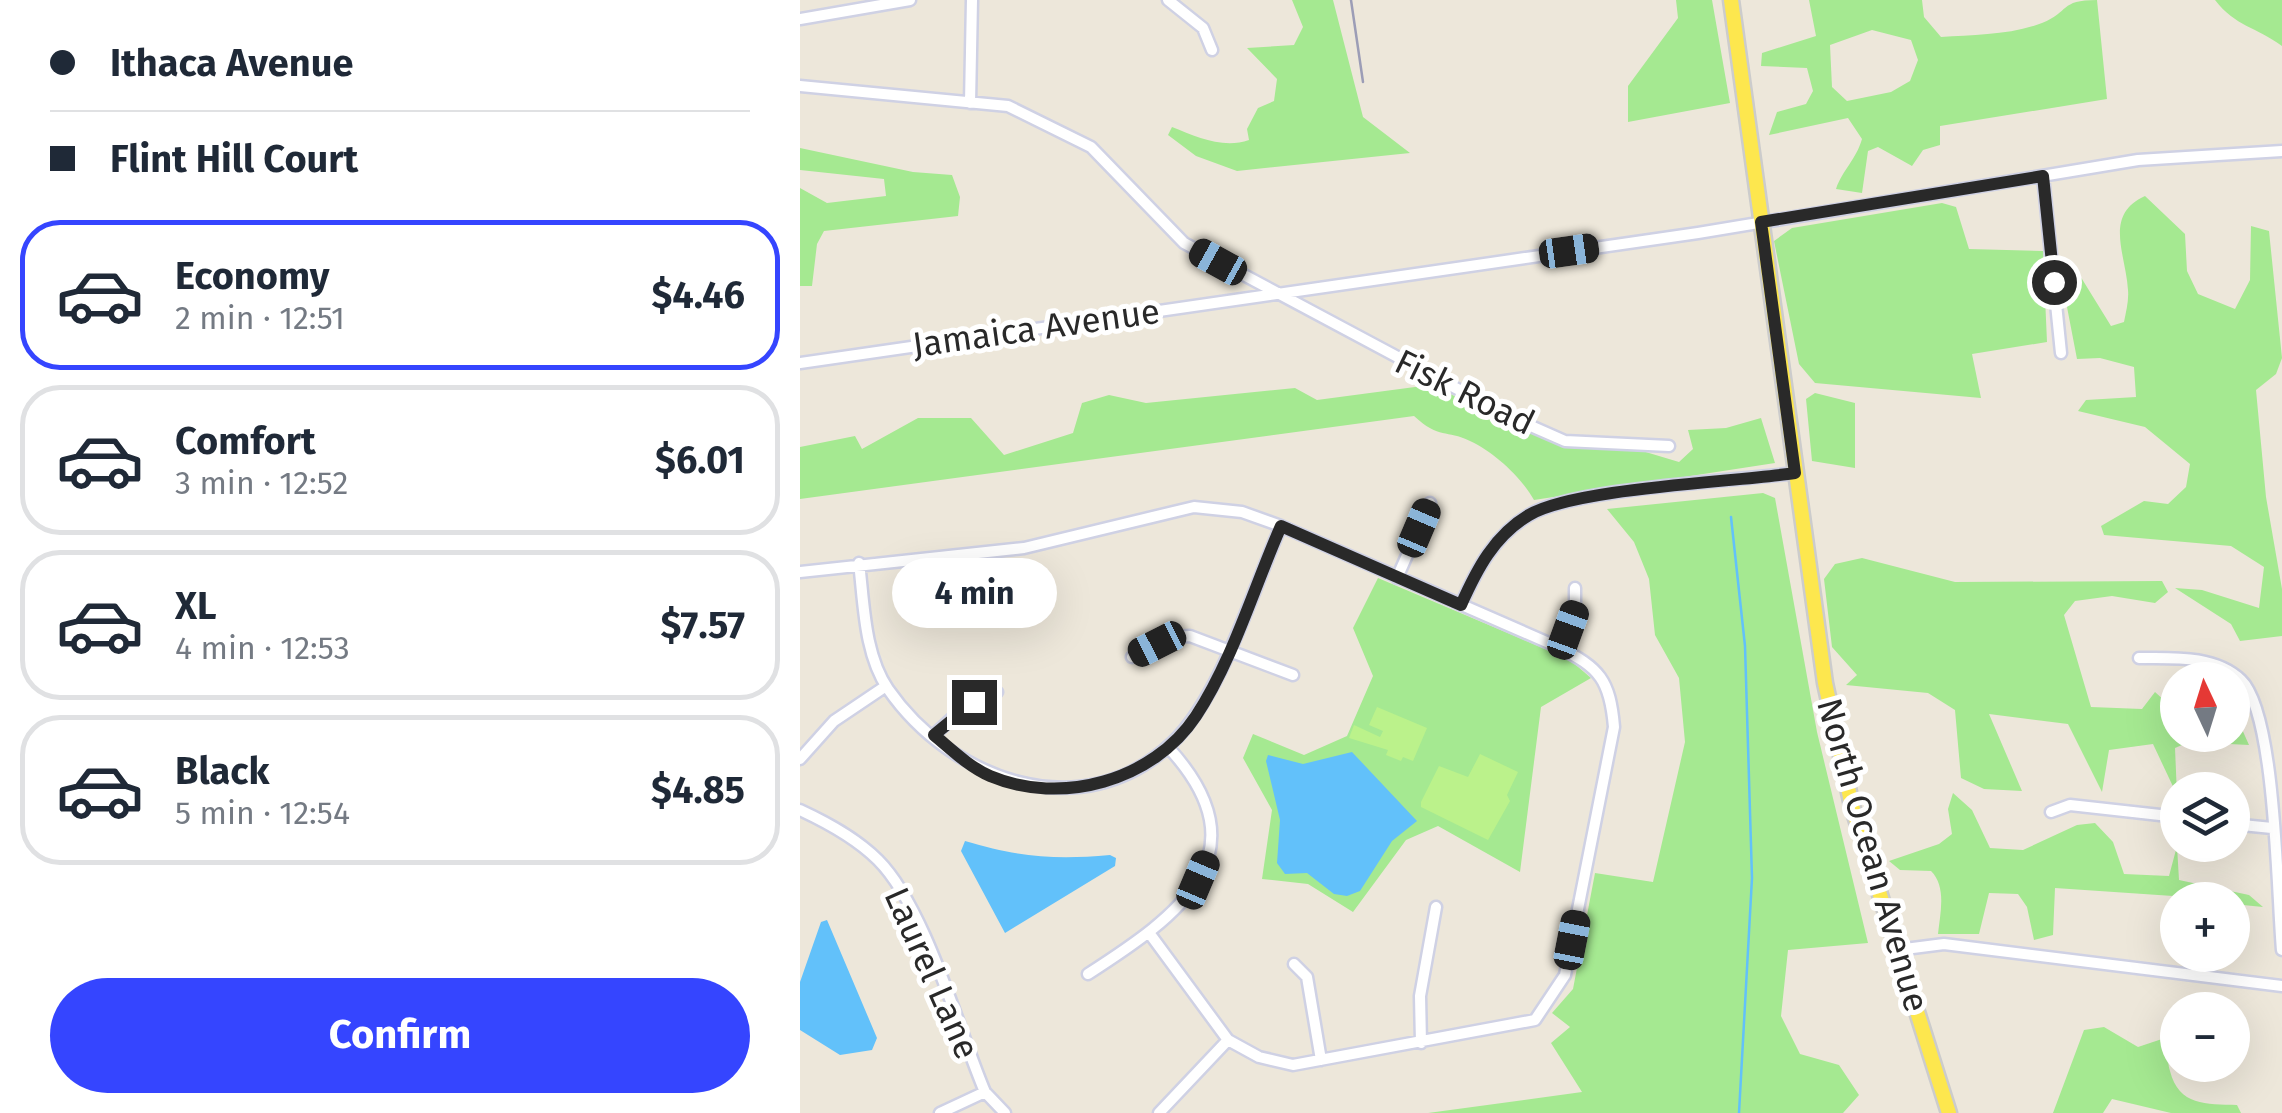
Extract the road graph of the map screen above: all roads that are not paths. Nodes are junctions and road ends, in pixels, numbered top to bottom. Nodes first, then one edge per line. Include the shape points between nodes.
1 (910, 0) edge
2 (972, 0) edge
3 (1168, 0) edge
4 (1731, 0) edge
5 (800, 20) edge
6 (1212, 50) dead end
7 (800, 86) edge
8 (970, 102) junction
9 (2282, 151) edge
10 (2043, 176) junction
11 (1761, 222) junction
12 (1274, 294) junction
13 (2061, 354) dead end
14 (800, 363) edge
15 (1668, 446) dead end
16 (1795, 473) junction
17 (1430, 503) dead end
18 (1281, 526) junction
19 (860, 563) junction
20 (800, 572) edge
21 (1398, 578) junction
22 (1576, 588) dead end
23 (1461, 605) junction
24 (1228, 647) junction
25 (1561, 649) junction
26 (1132, 657) dead end
27 (2139, 658) dead end
28 (1293, 676) dead end
29 (886, 686) junction
30 (997, 692) dead end
31 (934, 735) junction
32 (1168, 747) junction
33 (800, 759) edge
34 (800, 810) edge
35 (2051, 812) dead end
36 (2160, 815) edge
37 (2250, 826) edge
38 (2272, 828) junction
39 (1436, 907) dead end
40 (1150, 934) junction
41 (1896, 950) junction
42 (2282, 950) edge
43 (1294, 964) dead end
44 (1088, 974) dead end
45 (2282, 986) edge
46 (1228, 1040) junction
47 (1422, 1043) junction
48 (1321, 1060) junction
49 (984, 1092) junction
50 (940, 1113) edge
51 (1005, 1113) edge
52 (1160, 1113) edge
53 (1949, 1113) edge

1 - 5 street
2 - 8 street
3 - 6 street via 1202,28
4 - 11 main road, North Ocean Avenue
7 - 8 street, Fisk Road
8 - 12 street, Fisk Road via 1008,106 1091,147 1184,243
9 - 10 street, Jamaica Avenue via 2138,160
10 - 11 street, Jamaica Avenue
10 - 13 street
11 - 12 street, Jamaica Avenue
11 - 16 main road, North Ocean Avenue
12 - 14 street, Jamaica Avenue
12 - 15 street, Fisk Road via 1565,441
16 - 23 street via 1540,510 1496,541
16 - 41 main road, North Ocean Avenue via 1841,760
17 - 21 street
18 - 19 street via 1194,506 1024,548
18 - 21 street
18 - 24 street
19 - 20 street
19 - 29 street via 869,639
21 - 23 street
22 - 25 street
23 - 25 street
24 - 26 street via 1173,637
24 - 28 street
24 - 32 street via 1196,716
25 - 47 street via 1593,665 1611,696 1614,727 1565,975 1535,1020
27 - 38 street via 2209,662 2250,692 2266,750
29 - 31 street
29 - 33 street via 834,721
30 - 31 street via 961,710
31 - 32 street via 986,774 1042,788 1117,777
32 - 40 street via 1198,781 1210,842 1186,902
34 - 49 street, Laurel Lane via 834,826 880,862 912,910
35 - 36 street via 2070,805
37 - 38 street
38 - 42 street
39 - 47 street via 1420,996
40 - 44 street
40 - 46 street
41 - 45 street via 1944,944
41 - 53 main road, North Ocean Avenue
43 - 48 street via 1307,976
46 - 48 street via 1293,1065
46 - 52 street
47 - 48 street
49 - 50 street
49 - 51 street, Laurel Lane

